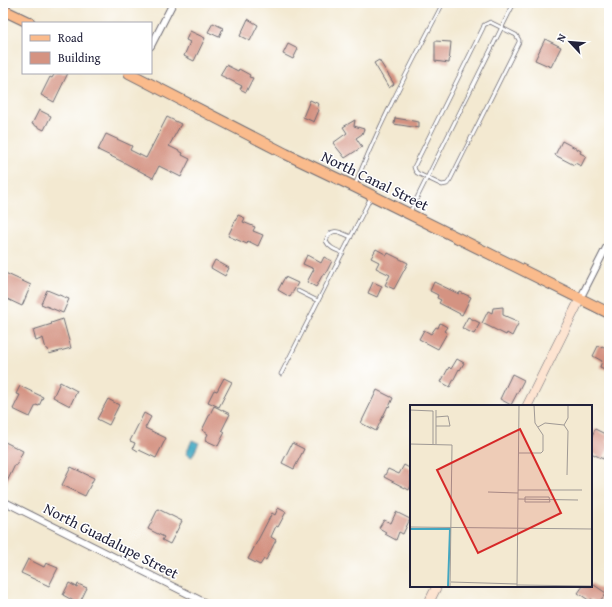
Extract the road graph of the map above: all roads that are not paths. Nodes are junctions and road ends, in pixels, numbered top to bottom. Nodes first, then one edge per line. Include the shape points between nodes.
1 (173, 3) edge
2 (443, 3) edge
3 (514, 3) edge
4 (3, 10) edge
5 (28, 22) edge
6 (502, 28) junction
7 (152, 44) edge
8 (134, 74) edge
9 (427, 178) junction
10 (355, 187) junction
11 (372, 195) junction
12 (409, 214) junction
13 (351, 237) junction
14 (609, 242) edge
15 (343, 253) junction
16 (298, 291) dead end
17 (580, 299) junction
18 (318, 301) junction
19 (609, 313) edge
20 (281, 374) dead end
21 (527, 405) edge
22 (3, 501) edge
23 (436, 587) edge
24 (208, 604) edge
25 (428, 604) edge

1 - 7 street
2 - 10 lane via 367,155
3 - 6 lane
4 - 5 main road
6 - 9 lane
6 - 9 lane via 490,22 484,25 415,163 414,170
6 - 9 lane via 518,38 516,49 448,184 442,185
8 - 10 main road, North Canal Street via 286,154
9 - 12 lane
10 - 11 main road, North Canal Street
11 - 12 main road, North Canal Street
11 - 13 lane
12 - 17 main road, North Canal Street
13 - 15 lane
13 - 15 lane via 336,231 327,237 328,245
14 - 17 street
15 - 18 lane
16 - 18 lane
17 - 19 main road, North Canal Street
17 - 21 street
18 - 20 lane
22 - 24 street, North Guadalupe Street
23 - 25 street

